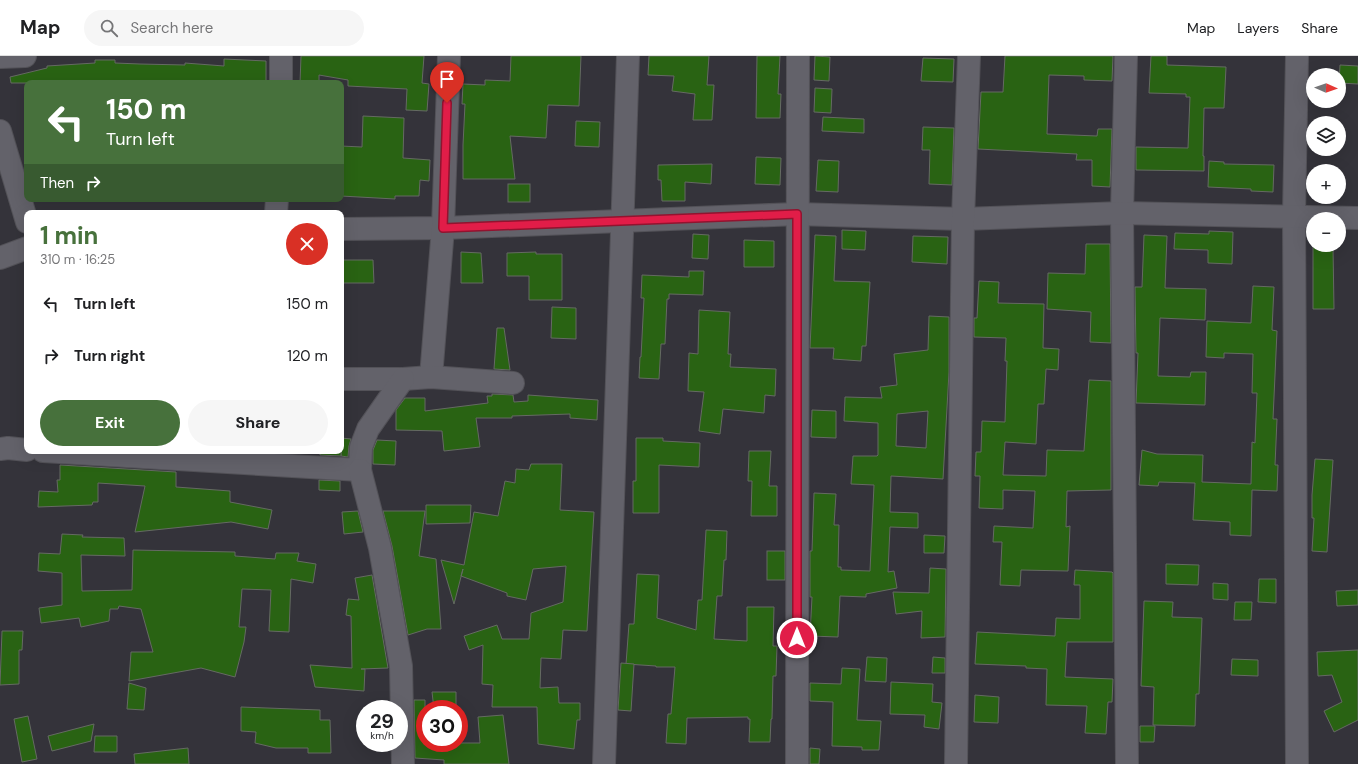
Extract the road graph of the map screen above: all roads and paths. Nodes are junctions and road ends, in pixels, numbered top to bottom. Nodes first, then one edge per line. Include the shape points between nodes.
1 (25, 56) edge
2 (281, 56) edge
3 (449, 56) edge
4 (628, 56) edge
5 (798, 56) edge
6 (970, 56) edge
7 (1126, 56) edge
8 (1297, 56) edge
9 (0, 57) edge
10 (280, 80) edge
11 (0, 130) edge
12 (24, 212) edge
13 (1122, 213) junction
14 (797, 214) junction
15 (1294, 216) junction
16 (963, 218) junction
17 (1358, 218) edge
18 (623, 221) junction
19 (443, 228) junction
20 (344, 229) edge
21 (24, 249) edge
22 (0, 258) edge
23 (431, 377) junction
24 (344, 379) edge
25 (403, 380) junction
26 (513, 383) dead end
27 (0, 449) edge
28 (24, 450) edge
29 (93, 454) edge
30 (360, 470) junction
31 (403, 764) edge
32 (604, 764) edge
33 (797, 764) edge
34 (956, 764) edge
35 (1127, 764) edge
36 (1297, 764) edge

1 - 9 street
2 - 10 street
3 - 19 street
4 - 18 street
5 - 14 street
6 - 16 street
7 - 13 street
8 - 15 street
11 - 12 street
13 - 15 street
13 - 16 street
13 - 35 street
14 - 16 street
14 - 18 street
14 - 33 street
15 - 17 street
15 - 36 street
16 - 34 street
18 - 19 street
18 - 32 street
19 - 20 street
19 - 23 street
21 - 22 street
23 - 25 street
23 - 26 street
24 - 25 street
25 - 30 street via 368,429 361,447
27 - 28 street
29 - 30 street
30 - 31 street via 380,548 402,666

